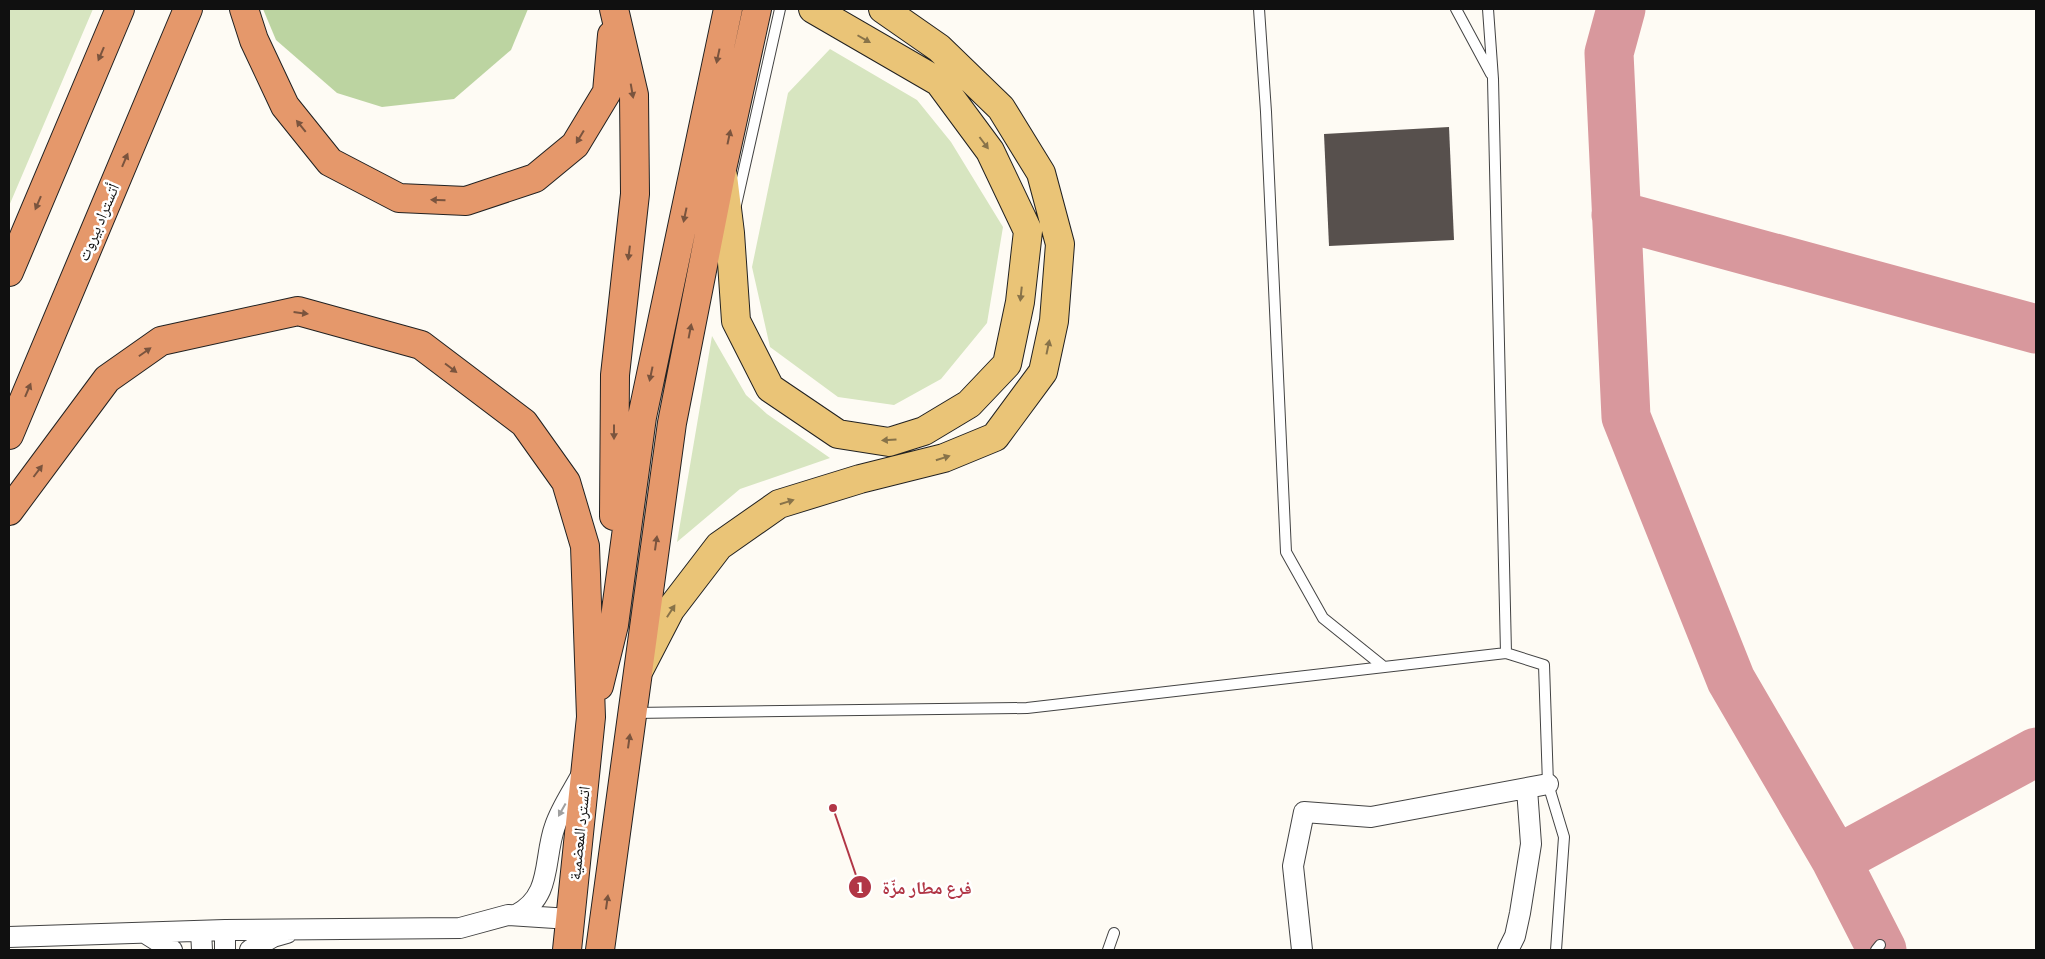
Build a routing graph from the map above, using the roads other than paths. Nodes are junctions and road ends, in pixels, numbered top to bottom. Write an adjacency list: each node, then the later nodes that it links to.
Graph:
1 (120, 9): 16 (highway, one-way to 16)
2 (188, 9): 17 (highway, أتستراد بيروت, one-way to 2)
3 (244, 9): 4 (highway, one-way to 3)
4 (614, 9): 19 (highway, one-way to 19)
5 (728, 9): 19 (highway, one-way to 19)
6 (756, 9): 14 (highway, one-way to 6)
7 (780, 9): 15 (lane)
8 (883, 9): 22 (main road, one-way to 8)
9 (1259, 9): 21 (lane)
10 (1456, 9): 13 (lane)
11 (1488, 9): 13 (lane)
12 (817, 11): 15 (main road, one-way to 15)
13 (1493, 79): 20 (lane)
14 (722, 169): 15 (main road); 22 (highway, one-way to 14)
15 (730, 233)
16 (9, 272)
17 (9, 435)
18 (9, 510): 24 (highway, one-way to 24)
19 (614, 625): 24 (highway)
20 (1506, 653): 21 (lane); 26 (lane)
21 (1384, 667): 23 (lane)
22 (639, 669): 23 (highway)
23 (633, 713): 40 (highway, one-way to 23)
24 (591, 716): 25 (highway, اتسترد المعضمية)
25 (586, 768): 28 (street, one-way to 28); 29 (highway, اتسترد المعضمية)
26 (1548, 784): 27 (street); 44 (lane)
27 (1527, 788): 42 (street); 43 (street)
28 (516, 915): 29 (street); 30 (street)
29 (570, 919): 39 (highway, اتسترد المعضمية)
30 (298, 929): 31 (street); 38 (street)
31 (225, 930): 35 (street); 37 (street)
32 (145, 933): 34 (street); 35 (street); 36 (street)
33 (1114, 933): 41 (lane)
34 (9, 937)
35 (202, 941)
36 (172, 950)
37 (225, 950)
38 (250, 950)
39 (567, 950)
40 (600, 950)
41 (1108, 950)
42 (1302, 950)
43 (1508, 950)
44 (1556, 950)

